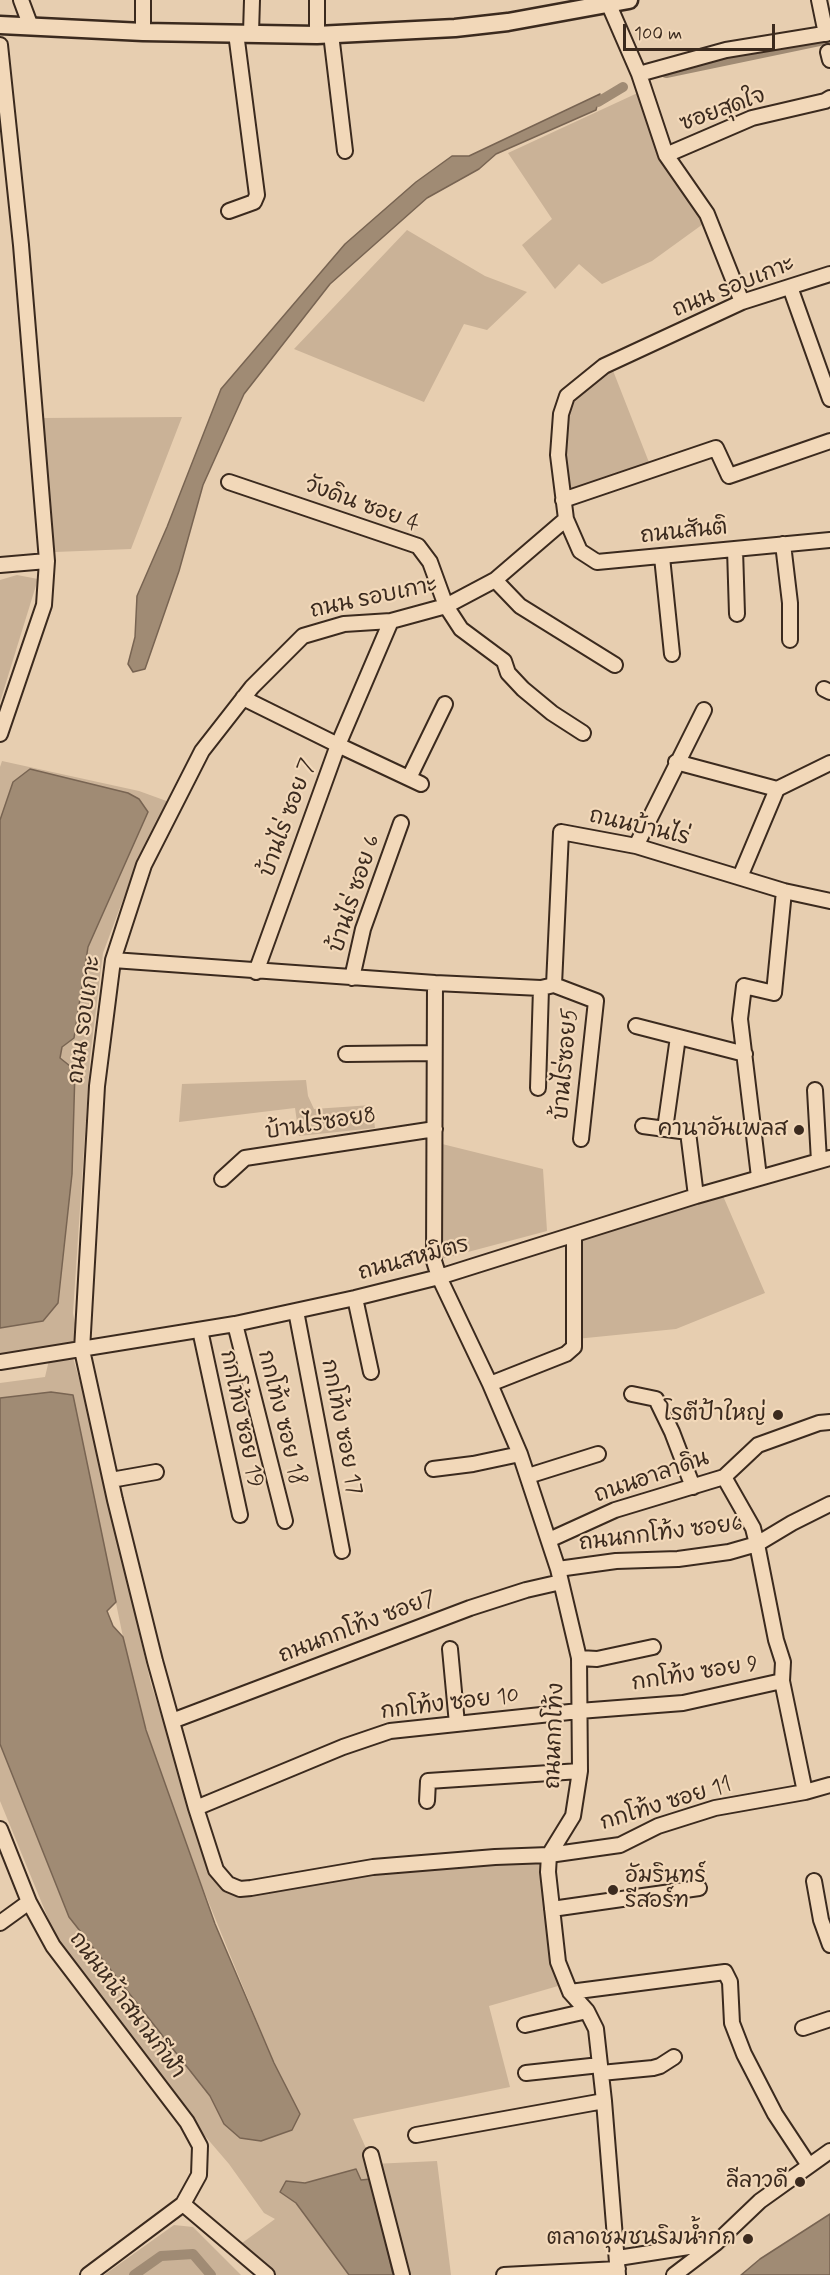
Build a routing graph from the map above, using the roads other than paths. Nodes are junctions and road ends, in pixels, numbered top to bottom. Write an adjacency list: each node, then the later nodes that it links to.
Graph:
1 (21, 0): 9 (street)
2 (143, 0): 10 (street)
3 (252, 0): 11 (street)
4 (317, 0): 13 (street)
5 (629, 0): 7 (main road)
6 (819, 0): 12 (street)
7 (609, 5): 13 (main road); 15 (street)
8 (0, 26): 9 (main road)
9 (31, 27): 10 (main road)
10 (143, 32): 11 (main road)
11 (243, 33): 13 (main road); 20 (street)
12 (828, 33): 15 (street)
13 (324, 34): 17 (street)
14 (0, 45): 19 (street)
15 (639, 74): 18 (street)
16 (830, 98): 18 (street, ซอยสุดใจ)
17 (345, 151)
18 (666, 155): 23 (street)
19 (6, 169): 33 (street)
20 (229, 211)
21 (830, 274): 22 (street, ถนน รอบเกาะ)
22 (790, 287): 23 (street, ถนน รอบเกาะ); 24 (street)
23 (742, 302): 27 (street, ถนน รอบเกาะ)
24 (830, 399)
25 (830, 441): 27 (street)
26 (229, 482): 36 (street, วังดิน ซอย 4)
27 (563, 500): 28 (street, ถนน รอบเกาะ)
28 (566, 519): 32 (street, ถนนสันติ); 35 (street, ถนน รอบเกาะ)
29 (830, 540): 30 (street, ถนนสันติ)
30 (783, 544): 31 (street, ถนนสันติ); 39 (street)
31 (735, 549): 32 (street, ถนนสันติ); 37 (street)
32 (662, 557): 40 (street)
33 (47, 561): 34 (street); 46 (street)
34 (0, 565)
35 (495, 580): 36 (street, ถนน รอบเกาะ); 41 (street)
36 (446, 606): 38 (street, ถนน รอบเกาะ); 45 (street, วังดิน ซอย 4)
37 (737, 614)
38 (391, 621): 42 (street, ถนน รอบเกาะ); 47 (street)
39 (790, 640)
40 (672, 654)
41 (615, 665)
42 (243, 698): 47 (street, บ้านไร่ ซอย 7); 56 (street, ถนน รอบเกาะ)
43 (444, 704): 47 (street)
44 (704, 710): 48 (street)
45 (584, 733)
46 (0, 734)
47 (338, 745): 57 (street, บ้านไร่ ซอย 7)
48 (676, 762): 50 (street); 52 (street)
49 (830, 763): 50 (street)
50 (777, 789): 53 (street)
51 (401, 823): 58 (street, บ้านไร่ ซอย 6)
52 (636, 846): 53 (street, ถนนบ้านไร่); 60 (street, ถนนบ้านไร่)
53 (740, 877): 54 (street, ถนนบ้านไร่)
54 (784, 891): 55 (street, ถนนบ้านไร่); 65 (street)
55 (830, 901)
56 (113, 960): 57 (street); 82 (street, ถนน รอบเกาะ)
57 (256, 972): 58 (street)
58 (352, 978): 59 (street)
59 (435, 983): 60 (street); 63 (street)
60 (548, 986): 66 (street); 71 (street, บ้านไร่ซอย5)
61 (636, 1026): 62 (street)
62 (678, 1037): 65 (street); 70 (street)
63 (434, 1053): 64 (street); 69 (street)
64 (346, 1054)
65 (745, 1054): 73 (street)
66 (538, 1088)
67 (816, 1090): 72 (street)
68 (643, 1126): 70 (street)
69 (435, 1129): 74 (street, บ้านไร่ซอย8); 77 (street)
70 (665, 1129): 75 (street)
71 (581, 1139)
72 (824, 1159): 73 (street, ถนนสหมิตร)
73 (759, 1177): 75 (street, ถนนสหมิตร)
74 (222, 1179)
75 (696, 1196): 76 (street, ถนนสหมิตร)
76 (574, 1236): 77 (street, ถนนสหมิตร); 85 (street)
77 (439, 1277): 78 (street, ถนนสหมิตร); 85 (street, ถนนกกโท้ง)
78 (355, 1298): 79 (street, ถนนสหมิตร); 84 (street)
79 (296, 1311): 80 (street, ถนนสหมิตร); 101 (street, กกโท้ง ซอย 17)
80 (235, 1324): 81 (street, ถนนสหมิตร); 98 (street, กกโท้ง ซอย 18)
81 (200, 1330): 82 (street, ถนนสหมิตร); 97 (street, กกโท้ง ซอย 19)
82 (82, 1350): 83 (street, ถนนสหมิตร); 94 (street, ถนน รอบเกาะ)
83 (0, 1362)
84 (370, 1372)
85 (490, 1384): 88 (street, ถนนกกโท้ง)
86 (632, 1394): 95 (street)
87 (830, 1422): 93 (street, ถนนอาลาดิน)
88 (520, 1454): 90 (street); 92 (street, ถนนกกโท้ง)
89 (598, 1454): 92 (street)
90 (433, 1469)
91 (156, 1472): 94 (street)
92 (528, 1476): 99 (street, ถนนกกโท้ง)
93 (724, 1477): 95 (street, ถนนอาลาดิน); 100 (street)
94 (111, 1480): 108 (street, ถนน รอบเกาะ)
95 (693, 1486): 99 (street, ถนนอาลาดิน)
96 (830, 1504): 100 (street, ถนนกกโท้ง ซอย6)
97 (240, 1515)
98 (285, 1521)
99 (549, 1540): 102 (street, ถนนกกโท้ง)
100 (757, 1544): 102 (street, ถนนกกโท้ง ซอย6); 106 (street)
101 (342, 1551)
102 (560, 1575): 105 (street, ถนนกกโท้ง); 108 (street, ถนนกกโท้ง ซอย7)
103 (653, 1647): 105 (street)
104 (450, 1649): 109 (street)
105 (579, 1658): 107 (street, ถนนกกโท้ง)
106 (782, 1681): 107 (street, กกโท้ง ซอย 9); 112 (street)
107 (579, 1711): 109 (street, กกโท้ง ซอย 10); 110 (street, ถนนกกโท้ง)
108 (172, 1721): 114 (street, ถนน รอบเกาะ)
109 (457, 1724): 114 (street, กกโท้ง ซอย 10)
110 (580, 1771): 113 (street); 116 (street, ถนนกกโท้ง)
111 (830, 1785): 112 (street, กกโท้ง ซอย 11)
112 (805, 1792): 116 (street, กกโท้ง ซอย 11)
113 (428, 1801)
114 (196, 1808): 116 (street, กกโท้ง ซอย 11)
115 (0, 1829): 119 (street, ถนนหน้าสนามกีฬา)
116 (549, 1855): 120 (street)
117 (813, 1881): 122 (street)
118 (699, 1888): 120 (street)
119 (29, 1902): 121 (street); 136 (street, ถนนหน้าสนามกีฬา)
120 (552, 1909): 123 (street)
121 (0, 1923)
122 (830, 1945)
123 (570, 1992): 124 (street); 135 (street)
124 (586, 2011): 126 (street); 129 (street)
125 (830, 2019): 127 (street)
126 (525, 2025)
127 (803, 2028)
128 (674, 2057): 129 (street)
129 (601, 2069): 130 (street); 131 (street)
130 (526, 2073)
131 (604, 2100): 132 (street); 138 (street)
132 (416, 2135)
133 (830, 2151): 135 (street)
134 (371, 2155): 141 (street)
135 (808, 2164): 137 (street)
136 (183, 2204): 139 (street); 140 (street)
137 (716, 2243): 138 (street); 143 (street)
138 (618, 2267): 142 (street)
139 (88, 2275)
140 (267, 2275)
141 (402, 2275)
142 (504, 2275)
143 (674, 2275)

